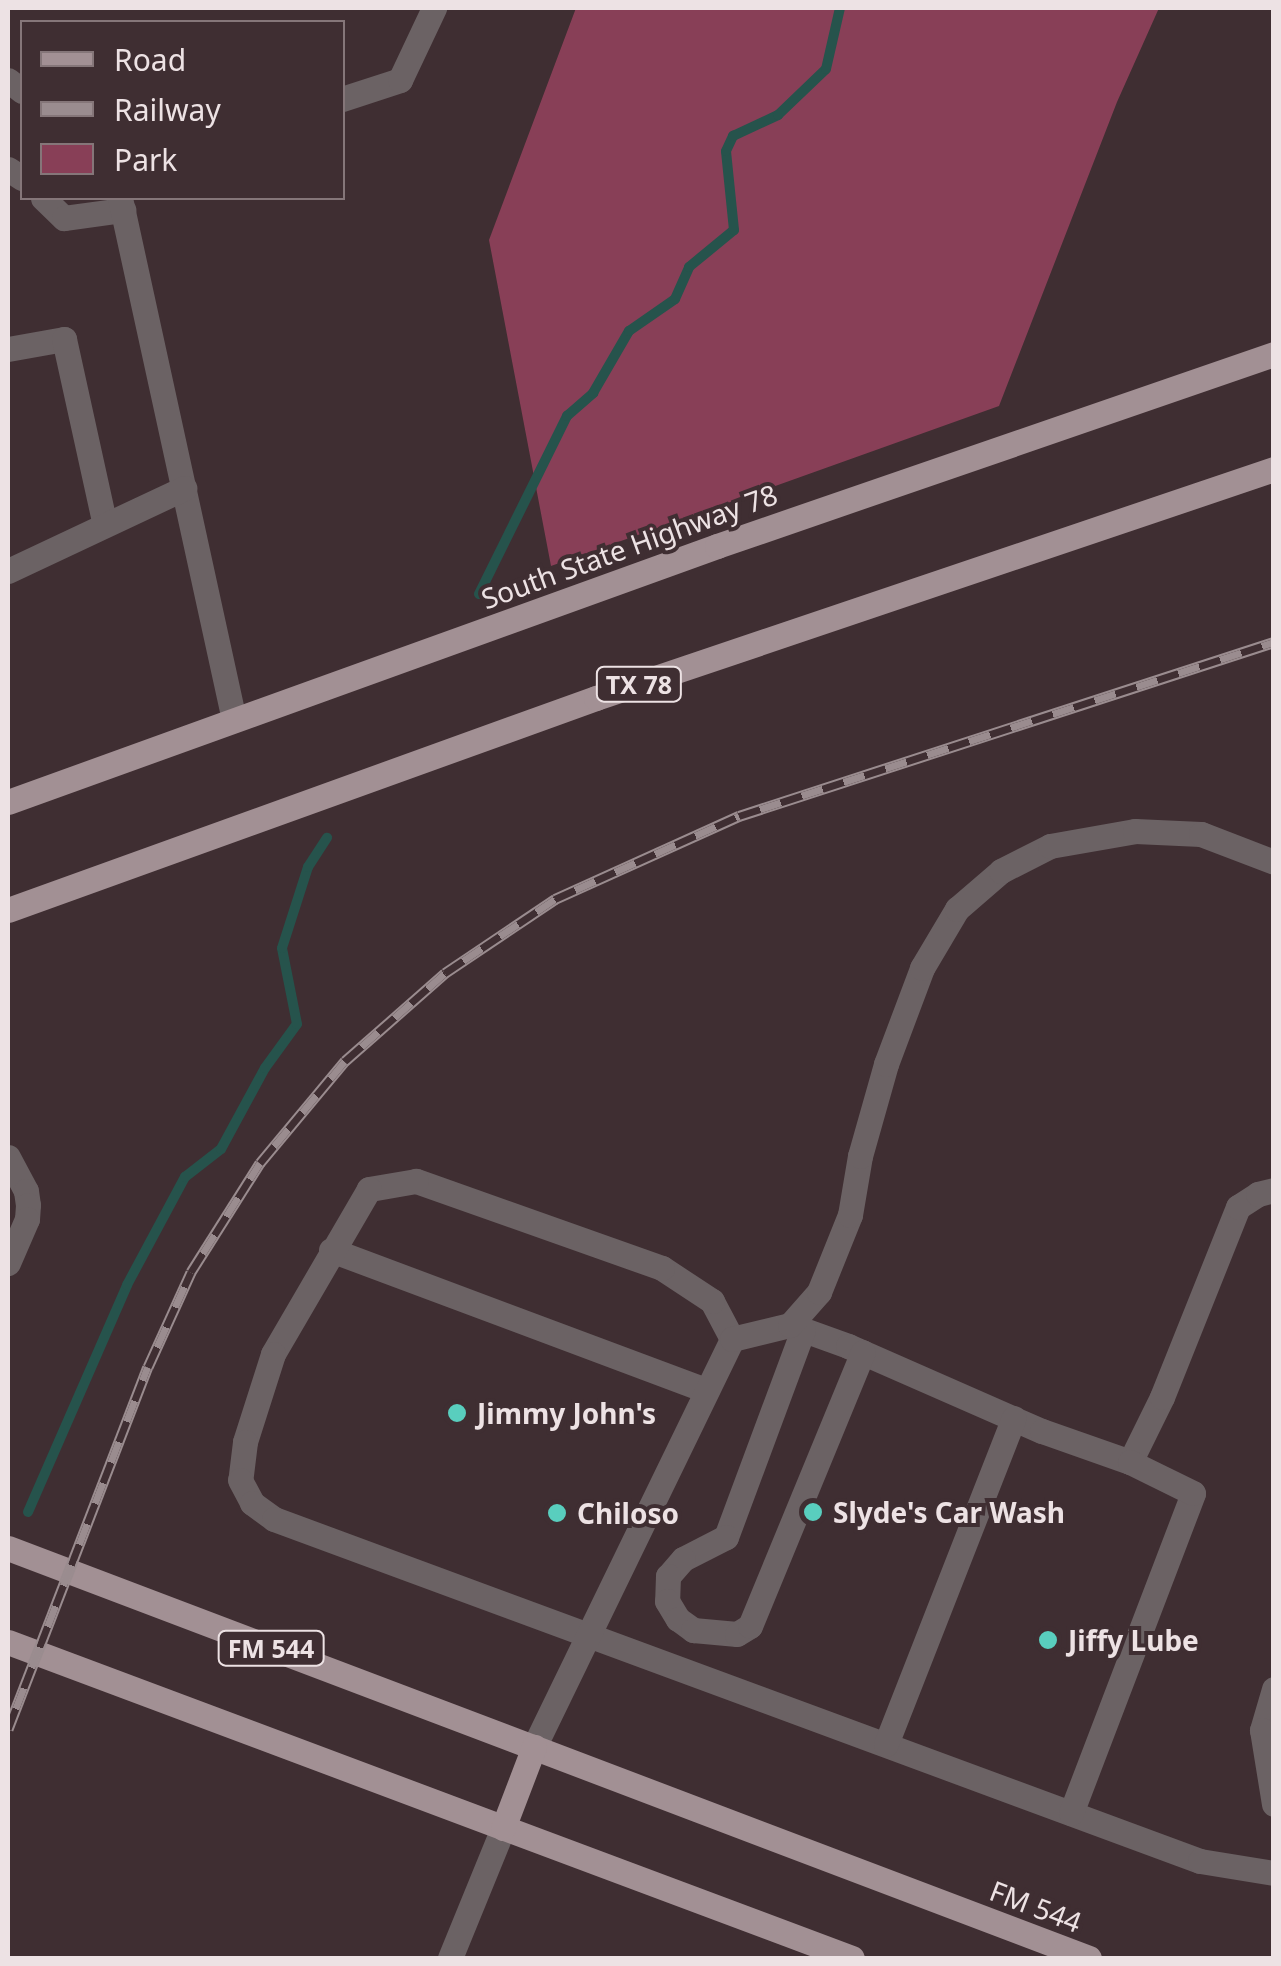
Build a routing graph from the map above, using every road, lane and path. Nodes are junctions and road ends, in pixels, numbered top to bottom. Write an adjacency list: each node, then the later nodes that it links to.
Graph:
1 (434, 8): 2 (lane)
2 (345, 98)
3 (45, 200): 4 (lane)
4 (122, 204): 8 (lane)
5 (8, 348): 9 (lane)
6 (1274, 354): 11 (main road, South State Highway 78)
7 (1274, 469): 14 (main road, TX 78)
8 (184, 488): 9 (lane); 11 (lane)
9 (105, 525): 10 (lane)
10 (8, 571)
11 (234, 720): 12 (main road, South State Highway 78)
12 (8, 802)
13 (1274, 862): 19 (lane)
14 (8, 910)
15 (8, 1156): 18 (lane)
16 (1274, 1190): 24 (lane)
17 (331, 1250): 20 (lane); 22 (lane); 26 (lane)
18 (8, 1262)
19 (796, 1328): 20 (lane); 21 (lane); 21 (lane)
20 (732, 1340): 22 (lane)
21 (863, 1352): 23 (lane)
22 (704, 1390): 26 (lane)
23 (1014, 1418): 24 (lane); 29 (lane)
24 (1130, 1462): 32 (lane)
25 (8, 1548): 30 (main road, FM 544 / FM 544)
26 (588, 1632): 29 (lane); 30 (lane)
27 (8, 1642): 33 (main road)
28 (1274, 1689): 31 (lane)
29 (886, 1744): 32 (lane)
30 (534, 1747): 33 (main road); 37 (main road, FM 544 / FM 544)
31 (1274, 1804)
32 (1070, 1813): 34 (lane)
33 (503, 1828): 35 (lane); 36 (main road)
34 (1274, 1874)
35 (450, 1958)
36 (852, 1958)
37 (1089, 1958)

